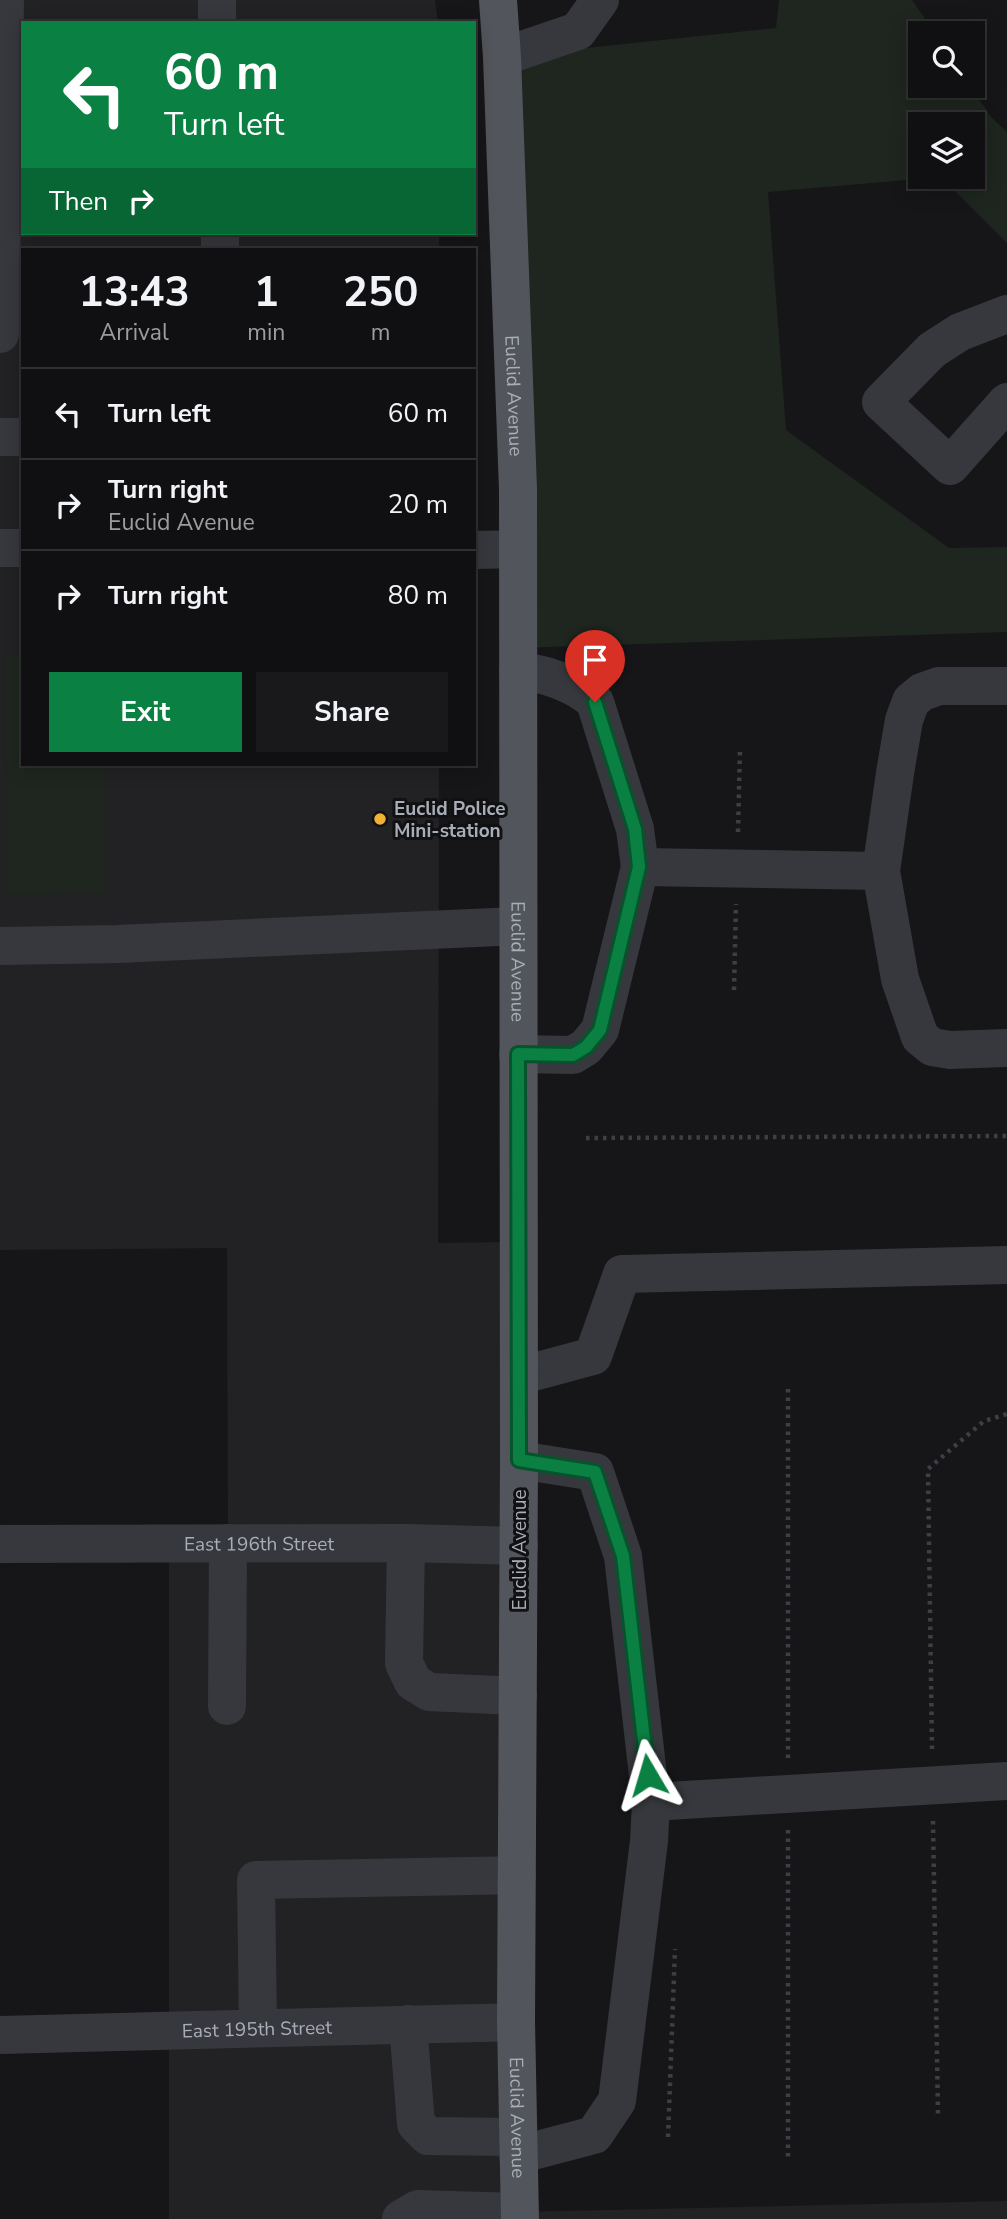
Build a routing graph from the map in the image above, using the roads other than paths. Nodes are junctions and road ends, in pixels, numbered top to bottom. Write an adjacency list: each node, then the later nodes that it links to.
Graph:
1 (5, 0): 8 (street)
2 (217, 0): 5 (street)
3 (498, 0): 6 (main road, Euclid Avenue)
4 (600, 0): 6 (street)
5 (217, 21)
6 (502, 57): 16 (main road, Euclid Avenue)
7 (1007, 314): 11 (street)
8 (0, 334)
9 (0, 342): 10 (street)
10 (21, 342)
11 (1007, 402)
12 (0, 437): 13 (street)
13 (21, 437)
14 (0, 548): 15 (street)
15 (21, 548)
16 (518, 549): 17 (street); 18 (main road, Euclid Avenue)
17 (476, 550)
18 (518, 672): 20 (street); 22 (main road, Euclid Avenue)
19 (1007, 686): 21 (street)
20 (639, 867): 21 (street); 25 (street)
21 (881, 871): 24 (street)
22 (518, 926): 23 (street); 25 (main road, Euclid Avenue)
23 (0, 946)
24 (1007, 1048)
25 (518, 1054): 27 (main road, Euclid Avenue)
26 (1007, 1265): 27 (street)
27 (519, 1376): 28 (main road, Euclid Avenue)
28 (519, 1460): 32 (main road, Euclid Avenue); 36 (street)
29 (228, 1543): 30 (street, East 196th Street); 31 (street, East 196th Street); 34 (street)
30 (406, 1543): 32 (street, East 196th Street); 33 (street)
31 (0, 1544)
32 (519, 1546): 33 (main road, Euclid Avenue)
33 (518, 1696): 37 (main road, Euclid Avenue)
34 (227, 1706)
35 (1007, 1780): 36 (street)
36 (651, 1802): 42 (street)
37 (517, 1875): 38 (main road, Euclid Avenue); 40 (street)
38 (516, 2022): 39 (street, East 195th Street); 42 (main road, Euclid Avenue)
39 (408, 2024): 40 (street, East 195th Street); 42 (street)
40 (258, 2028): 41 (street, East 195th Street)
41 (0, 2035)
42 (518, 2146): 43 (main road, Euclid Avenue)
43 (519, 2216): 44 (street)
44 (401, 2219)

